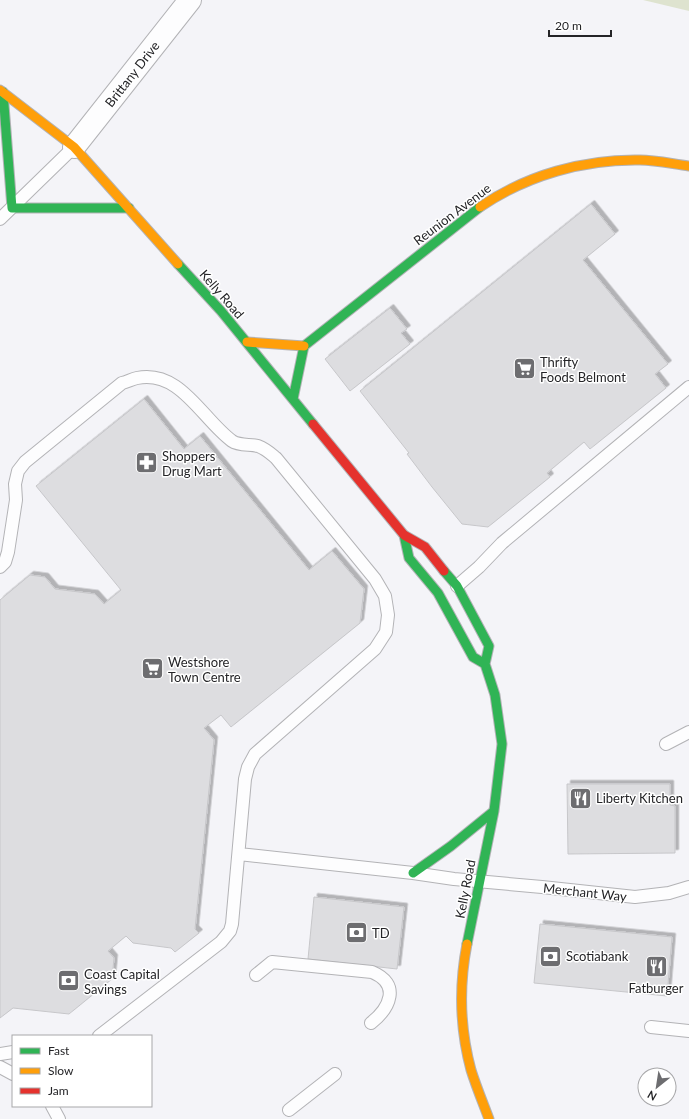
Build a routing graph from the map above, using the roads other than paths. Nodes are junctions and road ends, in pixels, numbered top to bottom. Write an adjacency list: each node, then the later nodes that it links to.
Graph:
1 (190, 0): 3 (street, Brittany Drive)
2 (2, 91): 3 (street, Kelly Road); 5 (street)
3 (74, 147): 5 (lane); 6 (street, Kelly Road)
4 (689, 166): 9 (street, Reunion Avenue)
5 (12, 208): 6 (street); 7 (lane)
6 (129, 208): 8 (street, Kelly Road)
7 (0, 219)
8 (247, 342): 9 (street); 11 (street, Kelly Road)
9 (304, 346): 11 (street)
10 (689, 387): 14 (lane)
11 (293, 399): 12 (street, Kelly Road)
12 (404, 535): 14 (street, Kelly Road); 15 (street, Kelly Road)
13 (0, 567): 19 (lane)
14 (457, 586): 15 (street, Kelly Road)
15 (485, 664): 18 (street, Kelly Road)
16 (689, 732): 17 (lane)
17 (666, 744)
18 (494, 811): 20 (street); 21 (street, Kelly Road)
19 (239, 854): 20 (lane, Merchant Way); 27 (lane)
20 (413, 873): 21 (lane, Merchant Way)
21 (479, 881): 22 (lane, Merchant Way); 34 (street, Kelly Road)
22 (689, 886)
23 (256, 975): 24 (lane)
24 (371, 1023)
25 (651, 1027): 26 (lane)
26 (689, 1031)
27 (100, 1035)
28 (12, 1052): 29 (lane)
29 (0, 1054)
30 (0, 1067): 31 (lane)
31 (12, 1073)
32 (335, 1074): 33 (lane)
33 (289, 1110)
34 (489, 1119)

